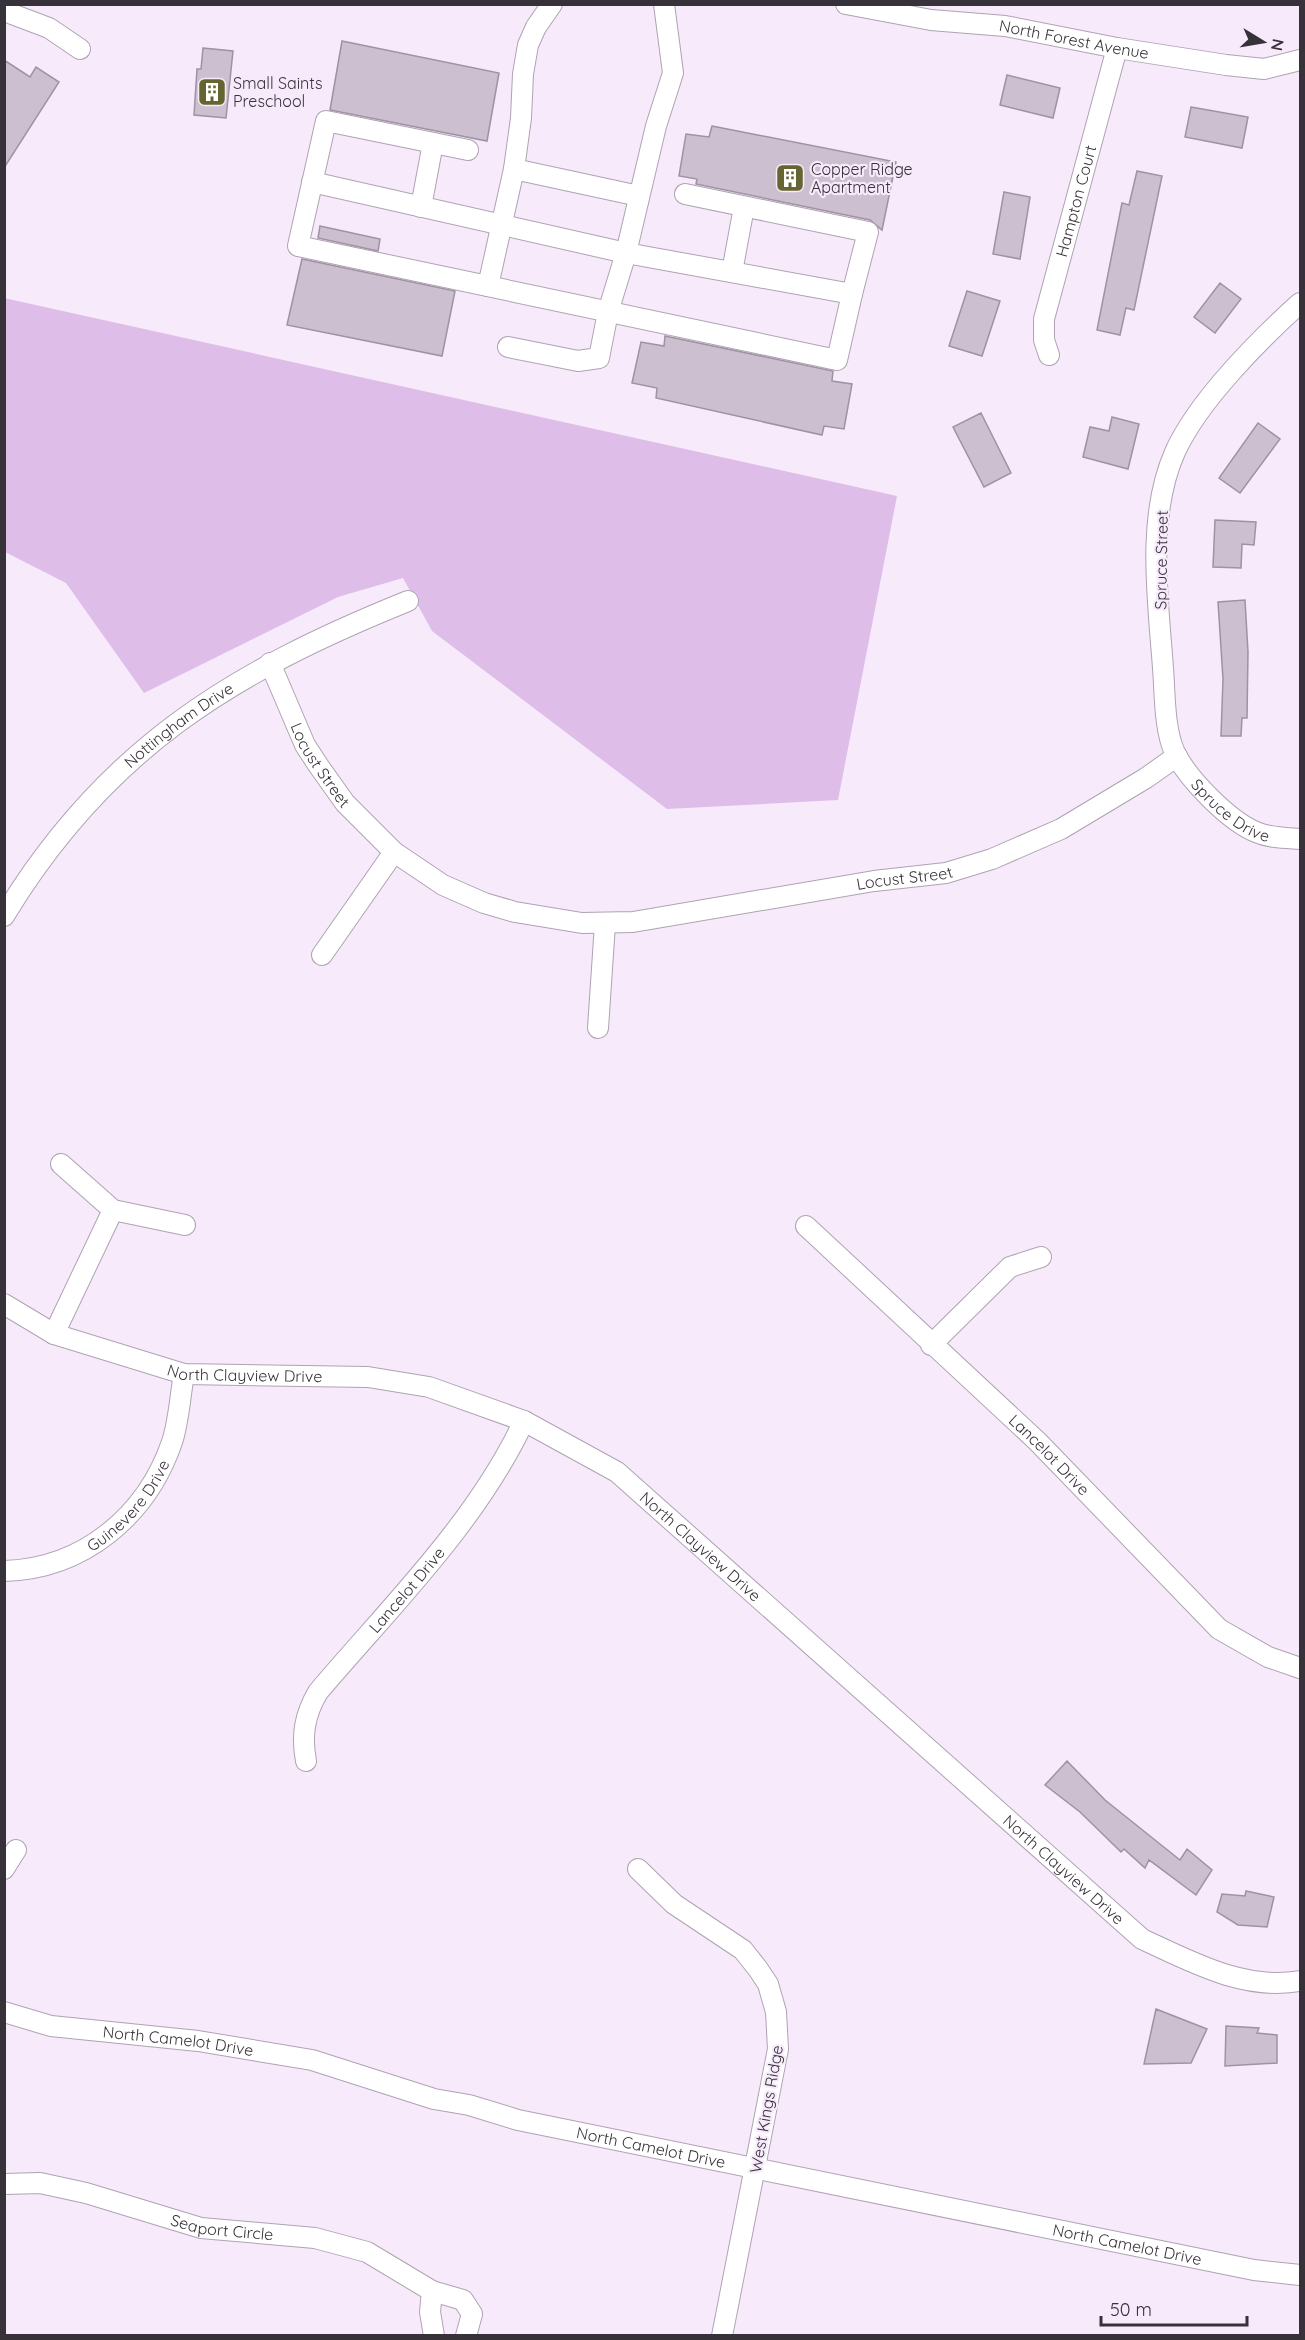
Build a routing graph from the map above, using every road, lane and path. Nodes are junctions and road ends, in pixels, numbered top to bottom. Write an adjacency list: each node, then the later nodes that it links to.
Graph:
1 (552, 4): 11 (street)
2 (664, 4): 14 (street)
3 (846, 4): 5 (street, North Forest Avenue)
4 (4, 11): 7 (street)
5 (932, 12): 6 (street, North Forest Avenue)
6 (1117, 48): 8 (street, North Forest Avenue); 25 (street, Hampton Court)
7 (80, 49)
8 (1300, 60)
9 (433, 143): 10 (street); 12 (street); 15 (street)
10 (468, 150)
11 (514, 169): 14 (street); 17 (street)
12 (312, 182): 15 (street); 20 (street)
13 (685, 194): 16 (street)
14 (639, 196): 18 (street)
15 (421, 207): 17 (street)
16 (744, 207): 19 (street); 21 (street)
17 (500, 225): 18 (street); 20 (street)
18 (626, 253): 19 (street); 23 (street)
19 (732, 272): 21 (street)
20 (488, 286): 23 (street)
21 (852, 294): 23 (street)
22 (1300, 303): 28 (street, Spruce Street)
23 (608, 312): 24 (street)
24 (508, 347)
25 (1049, 355)
26 (408, 601): 27 (street, Nottingham Drive)
27 (270, 663): 30 (street, Locust Street); 31 (street, Nottingham Drive)
28 (1177, 756): 29 (street, Spruce Drive); 32 (street, Locust Street)
29 (1300, 839)
30 (394, 852): 32 (street, Locust Street); 33 (street)
31 (4, 916)
32 (605, 924): 34 (street)
33 (322, 955)
34 (598, 1028)
35 (60, 1164): 36 (street)
36 (113, 1210): 37 (street); 41 (street)
37 (184, 1225)
38 (806, 1226): 42 (street, Lancelot Drive)
39 (1041, 1257): 42 (street)
40 (4, 1304): 41 (street, North Clayview Drive)
41 (54, 1334): 43 (street, North Clayview Drive)
42 (931, 1345): 46 (street, Lancelot Drive)
43 (183, 1374): 44 (street, North Clayview Drive); 45 (street, Guinevere Drive)
44 (524, 1421): 47 (street, Lancelot Drive); 51 (street, North Clayview Drive)
45 (4, 1571)
46 (1300, 1668)
47 (306, 1761)
48 (16, 1850): 49 (street)
49 (4, 1869)
50 (638, 1869): 53 (street, West Kings Ridge)
51 (1300, 1981)
52 (4, 2012): 53 (street, North Camelot Drive)
53 (756, 2169): 55 (street, North Camelot Drive); 59 (street, West Kings Ridge)
54 (4, 2184): 56 (street, Seaport Circle)
55 (1300, 2275)
56 (432, 2291): 57 (street); 58 (street, Seaport Circle)
57 (434, 2336)
58 (466, 2336)
59 (722, 2336)

